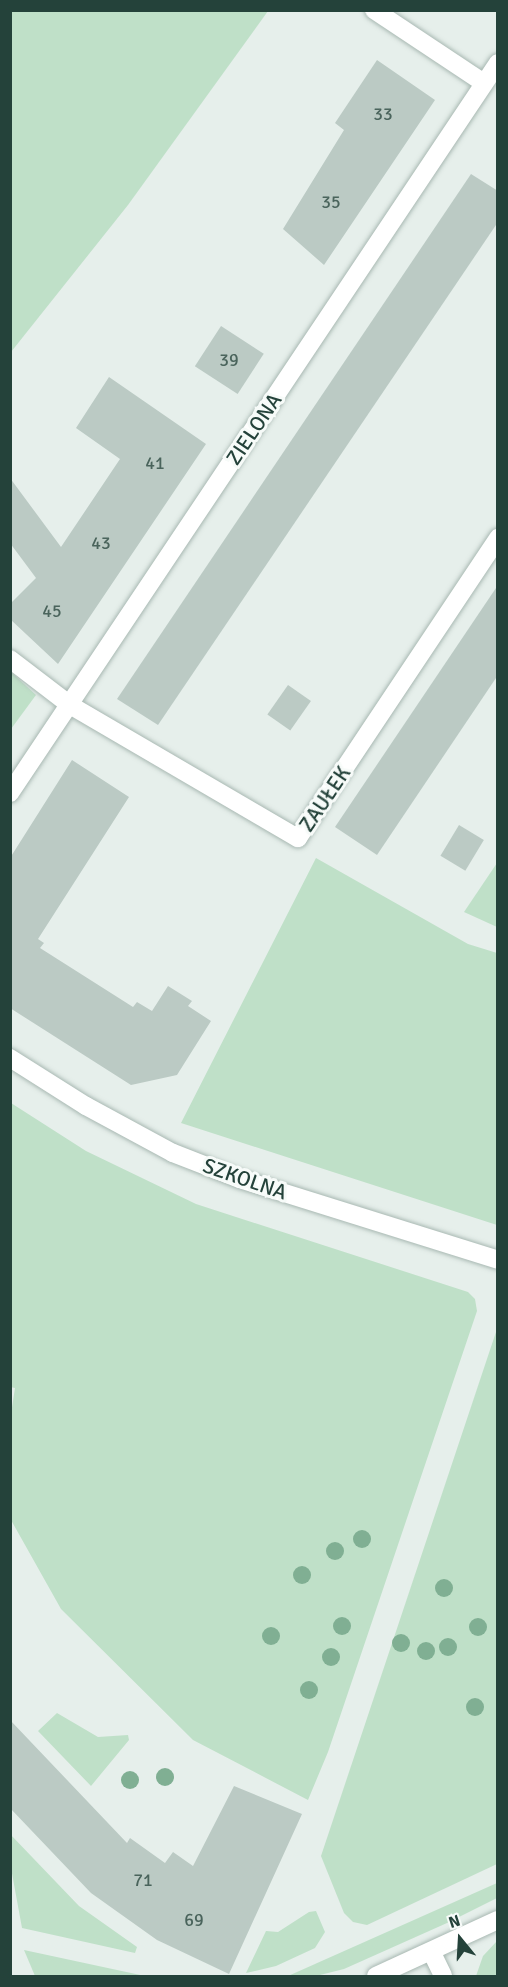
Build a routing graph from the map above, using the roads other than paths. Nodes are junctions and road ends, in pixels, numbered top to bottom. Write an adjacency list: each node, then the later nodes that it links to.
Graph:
1 (374, 10): 3 (street)
2 (498, 63): 3 (street, ZIELONA)
3 (484, 83): 6 (street, ZIELONA)
4 (498, 538): 6 (street, ZAUŁEK)
5 (10, 659): 6 (street)
6 (70, 705): 7 (street, ZIELONA)
7 (10, 793)
8 (10, 1058): 9 (street, SZKOLNA)
9 (498, 1260)
10 (498, 1920): 11 (street)
11 (432, 1953): 12 (street); 13 (street)
12 (376, 1977)
13 (443, 1977)

